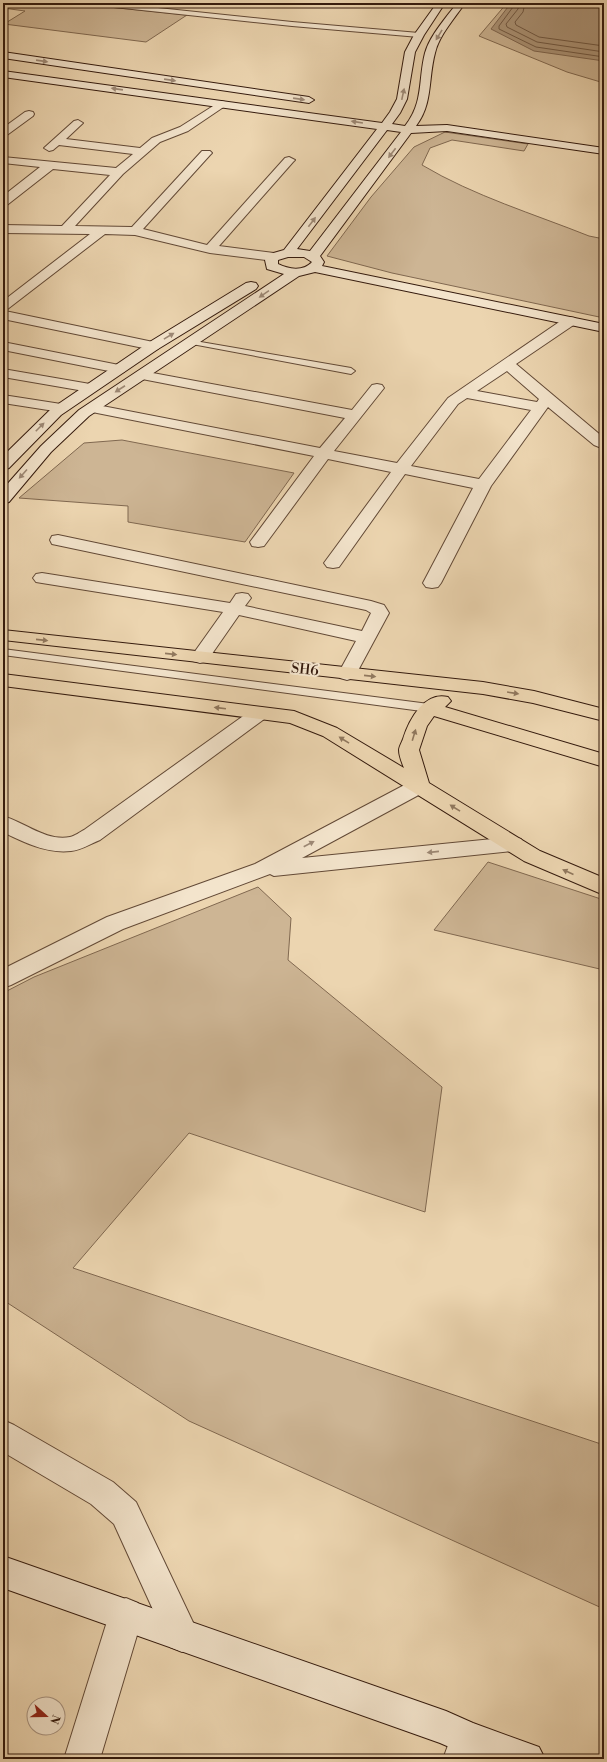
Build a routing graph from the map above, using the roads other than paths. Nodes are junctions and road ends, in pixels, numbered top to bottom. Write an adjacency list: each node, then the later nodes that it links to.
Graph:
1 (95, 3): 4 (lane)
2 (441, 3): 4 (street)
3 (461, 3): 12 (street, one-way to 12)
4 (419, 35): 10 (street, one-way to 4)
5 (3, 56): 7 (street, one-way to 7)
6 (3, 74): 8 (street, one-way to 6)
7 (320, 102)
8 (220, 104): 14 (street, one-way to 8); 20 (street)
9 (380, 111): 10 (street)
10 (395, 113): 12 (street); 14 (street)
11 (29, 114): 17 (street)
12 (418, 117): 15 (street); 16 (street)
13 (78, 123): 18 (street)
14 (384, 126): 16 (street); 33 (street, one-way to 14)
15 (447, 128): 16 (street); 19 (street)
16 (409, 130): 34 (street, one-way to 34)
17 (3, 133)
18 (57, 141): 20 (street); 24 (street)
19 (604, 151)
20 (142, 152): 26 (street)
21 (206, 153): 31 (street)
22 (3, 160): 24 (street)
23 (290, 160): 32 (street)
24 (32, 163): 25 (street)
25 (50, 165): 26 (street); 27 (street)
26 (118, 172): 29 (street)
27 (3, 202)
28 (3, 228): 29 (street)
29 (66, 229): 30 (street)
30 (103, 230): 31 (street); 37 (street)
31 (135, 231): 32 (street)
32 (210, 249): 35 (street)
33 (288, 253): 34 (street); 35 (street)
34 (313, 262): 36 (street); 38 (street)
35 (275, 263): 36 (street); 42 (street, one-way to 35)
36 (296, 272): 40 (street, one-way to 40)
37 (5, 315): 42 (street)
38 (570, 321): 39 (street); 43 (street)
39 (604, 328)
40 (192, 342): 45 (lane); 47 (street)
41 (3, 346): 44 (street)
42 (152, 346): 44 (street)
43 (507, 364): 50 (street); 52 (street)
44 (119, 369): 48 (street)
45 (351, 371)
46 (3, 373): 48 (street)
47 (142, 374): 54 (street, one-way to 54); 55 (street)
48 (90, 388): 53 (street)
49 (377, 388): 55 (street)
50 (464, 393): 52 (street); 59 (street)
51 (3, 398): 53 (street)
52 (544, 402): 56 (street); 60 (street)
53 (61, 408): 58 (street, one-way to 53)
54 (92, 408): 57 (street); 61 (street, one-way to 61)
55 (355, 415): 57 (street)
56 (599, 442)
57 (324, 454): 59 (street); 63 (street)
58 (3, 465)
59 (401, 469): 60 (street); 64 (street)
60 (483, 485): 67 (street)
61 (3, 499)
62 (58, 540): 66 (street)
63 (258, 542)
64 (333, 563)
65 (42, 578): 68 (street)
66 (254, 581): 68 (street); 70 (street)
67 (432, 583)
68 (235, 609): 70 (street); 72 (street)
69 (3, 635): 72 (main road, SH6, one-way to 72)
70 (368, 638): 73 (street)
71 (3, 652): 78 (lane)
72 (200, 657): 73 (main road, SH6)
73 (347, 674): 75 (main road, SH6, one-way to 75)
74 (3, 680): 79 (main road, one-way to 74)
75 (483, 688): 76 (main road, SH6, one-way to 76); 78 (main road)
76 (534, 697): 77 (main road); 80 (main road, SH6)
77 (604, 702)
78 (429, 708): 81 (main road); 82 (main road, one-way to 78)
79 (260, 713): 82 (main road, one-way to 79); 83 (street)
80 (604, 715)
81 (604, 760)
82 (419, 786): 84 (main road, one-way to 82); 85 (street, one-way to 82)
83 (3, 823)
84 (513, 844): 85 (street, one-way to 85); 86 (main road, one-way to 84)
85 (262, 869): 87 (street)
86 (604, 887)
87 (3, 979)
88 (3, 1435): 91 (street)
89 (3, 1572): 90 (street)
90 (126, 1615): 91 (street); 93 (street)
91 (182, 1635): 92 (street)
92 (464, 1749): 94 (street)
93 (82, 1759)
94 (526, 1759)

